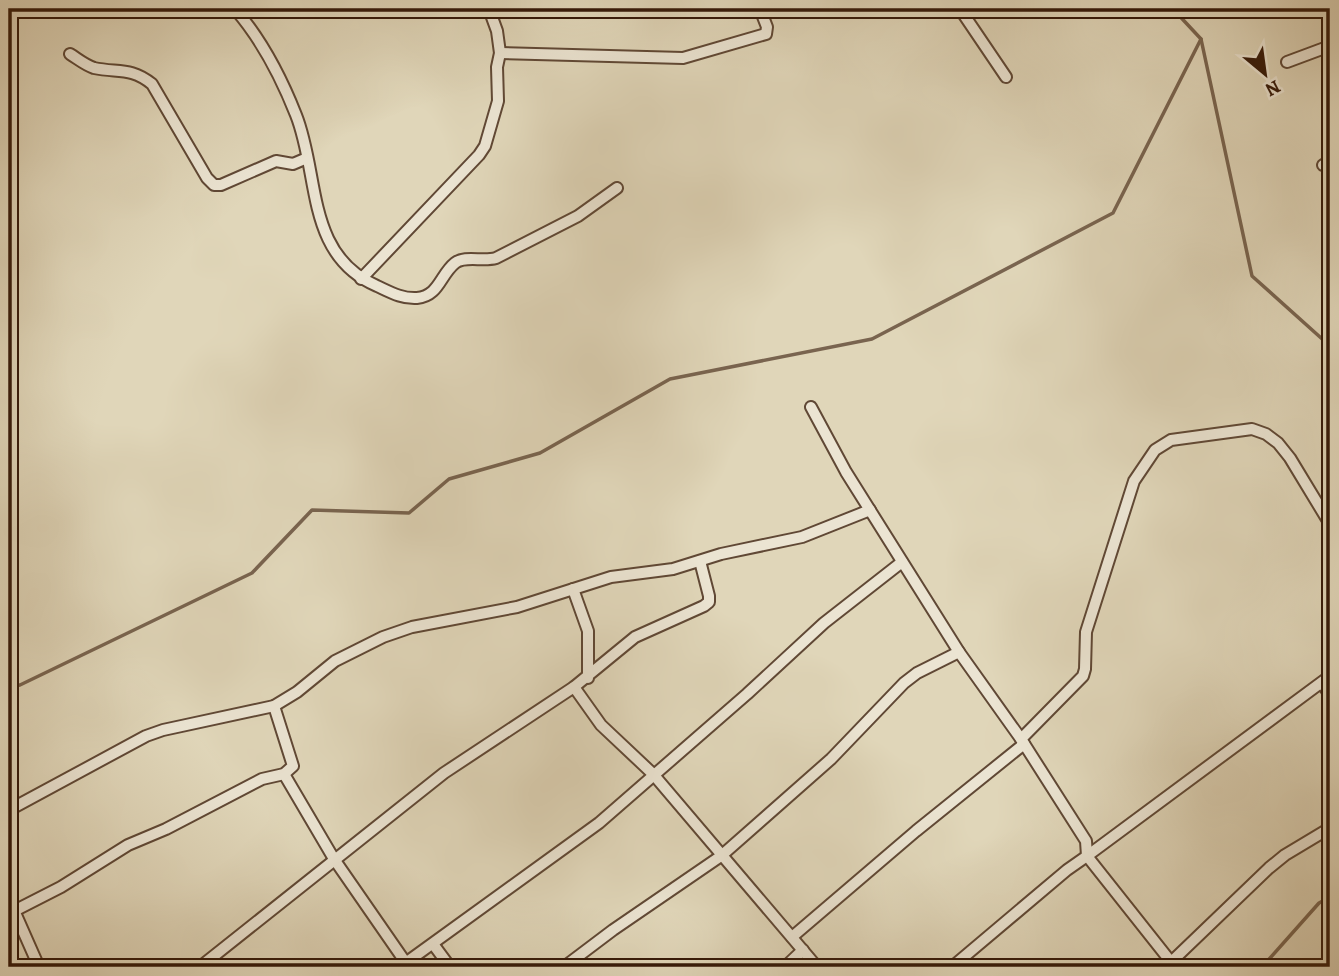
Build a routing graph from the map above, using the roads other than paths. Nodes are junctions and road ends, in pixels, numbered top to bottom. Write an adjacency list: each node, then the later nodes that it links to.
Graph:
1 (235, 9): 10 (street)
2 (489, 9): 6 (street)
3 (760, 9): 6 (street)
4 (960, 9): 9 (street)
5 (1330, 46): 8 (street)
6 (499, 53): 12 (street)
7 (70, 54): 10 (street)
8 (1287, 62)
9 (1006, 76)
10 (307, 158): 12 (street)
11 (617, 188): 12 (street)
12 (361, 279)
13 (811, 407): 14 (street)
14 (870, 510): 16 (street); 17 (street)
15 (1330, 524): 25 (street)
16 (700, 561): 18 (street); 20 (street)
17 (902, 562): 19 (street); 27 (street)
18 (573, 589): 20 (street); 24 (street)
19 (959, 652): 25 (street); 30 (street)
20 (588, 678): 22 (street)
21 (1326, 680): 23 (street); 31 (street)
22 (574, 687): 27 (street); 32 (street)
23 (1330, 695)
24 (274, 706): 26 (street); 28 (street)
25 (1023, 742): 31 (street); 35 (street)
26 (284, 774): 32 (street); 34 (street)
27 (653, 774): 30 (street); 36 (street)
28 (9, 810)
29 (1330, 828): 39 (street)
30 (721, 856): 35 (street); 43 (street)
31 (1087, 856): 39 (street); 46 (street)
32 (334, 859): 38 (street); 41 (street)
33 (9, 900): 34 (street)
34 (14, 911): 40 (street)
35 (792, 937): 37 (street)
36 (433, 944): 38 (street); 42 (street)
37 (803, 950): 44 (street); 45 (street)
38 (403, 965)
39 (1171, 966)
40 (39, 967)
41 (200, 967)
42 (450, 967)
43 (564, 967)
44 (785, 967)
45 (817, 967)
46 (952, 967)

